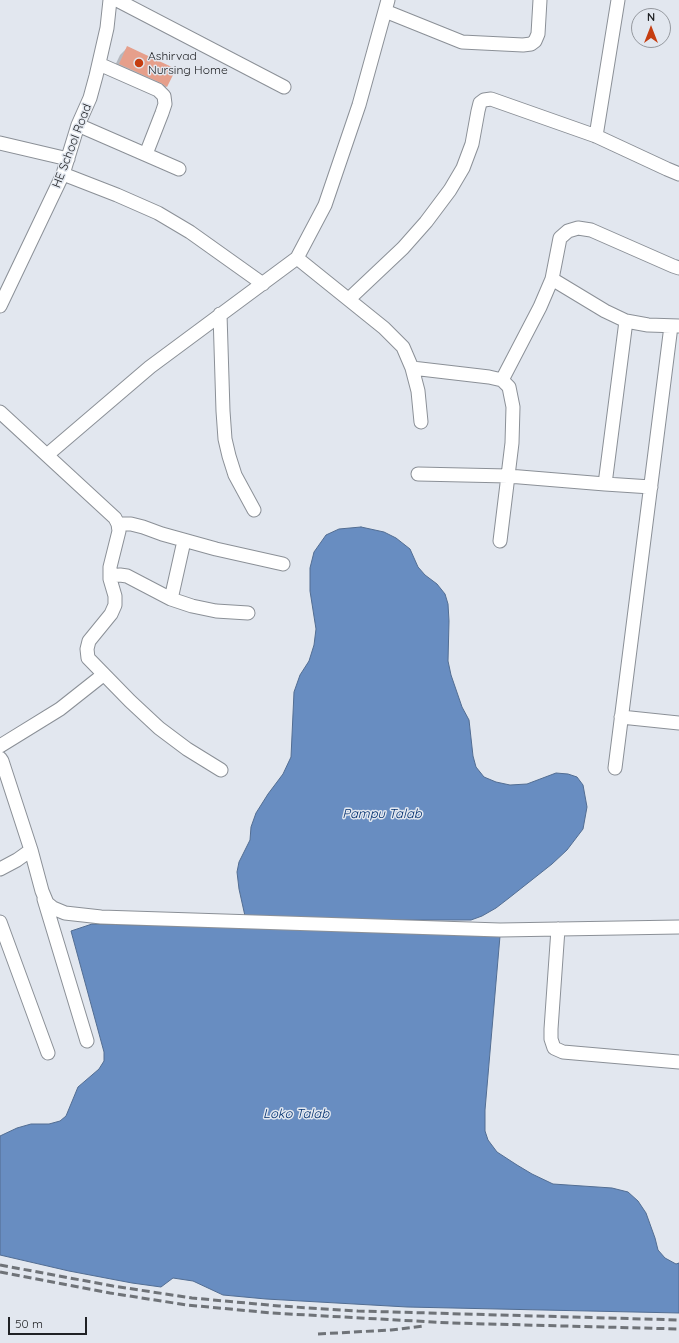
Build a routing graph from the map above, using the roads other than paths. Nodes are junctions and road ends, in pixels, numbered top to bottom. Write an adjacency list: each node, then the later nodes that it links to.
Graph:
1 (110, 0): 6 (street, HE School Road)
2 (117, 0): 7 (street)
3 (540, 0): 5 (street)
4 (618, 0): 9 (street)
5 (386, 5): 16 (street)
6 (99, 64): 8 (street, HE School Road); 11 (street)
7 (284, 87)
8 (78, 125): 11 (street); 12 (street, HE School Road)
9 (596, 136): 15 (street); 20 (street)
10 (0, 143): 12 (street)
11 (146, 154): 13 (street)
12 (68, 159): 14 (street, HE School Road)
13 (179, 169)
14 (63, 174): 19 (street); 21 (street, HE School Road)
15 (679, 174)
16 (297, 258): 19 (street); 20 (street)
17 (679, 268): 18 (street)
18 (552, 279): 23 (street); 26 (street)
19 (263, 284): 22 (street)
20 (349, 299): 25 (street)
21 (0, 306)
22 (220, 314): 29 (street); 34 (street)
23 (626, 321): 24 (street); 32 (street)
24 (675, 326): 33 (street)
25 (412, 368): 26 (street); 28 (street)
26 (502, 380): 31 (street)
27 (0, 412): 29 (street)
28 (421, 422)
29 (47, 455): 35 (street)
30 (418, 474): 31 (street)
31 (508, 476): 32 (street); 37 (street)
32 (605, 484): 33 (street)
33 (651, 487): 43 (street)
34 (254, 510)
35 (118, 524): 36 (street); 39 (street)
36 (184, 541): 38 (street); 40 (street)
37 (500, 541)
38 (283, 564)
39 (110, 576): 40 (street); 42 (street)
40 (171, 599): 41 (street)
41 (248, 613)
42 (103, 675): 45 (street); 48 (street)
43 (621, 717): 44 (street); 47 (street)
44 (679, 723)
45 (0, 746)
46 (0, 758): 49 (street)
47 (615, 768)
48 (221, 770)
49 (31, 850): 50 (street); 51 (street)
50 (0, 869)
51 (42, 892): 54 (street); 55 (street)
52 (0, 922): 56 (street)
53 (679, 927): 54 (street)
54 (558, 929): 58 (street)
55 (87, 1041)
56 (48, 1053)
57 (679, 1059): 58 (street)
58 (679, 1062)

